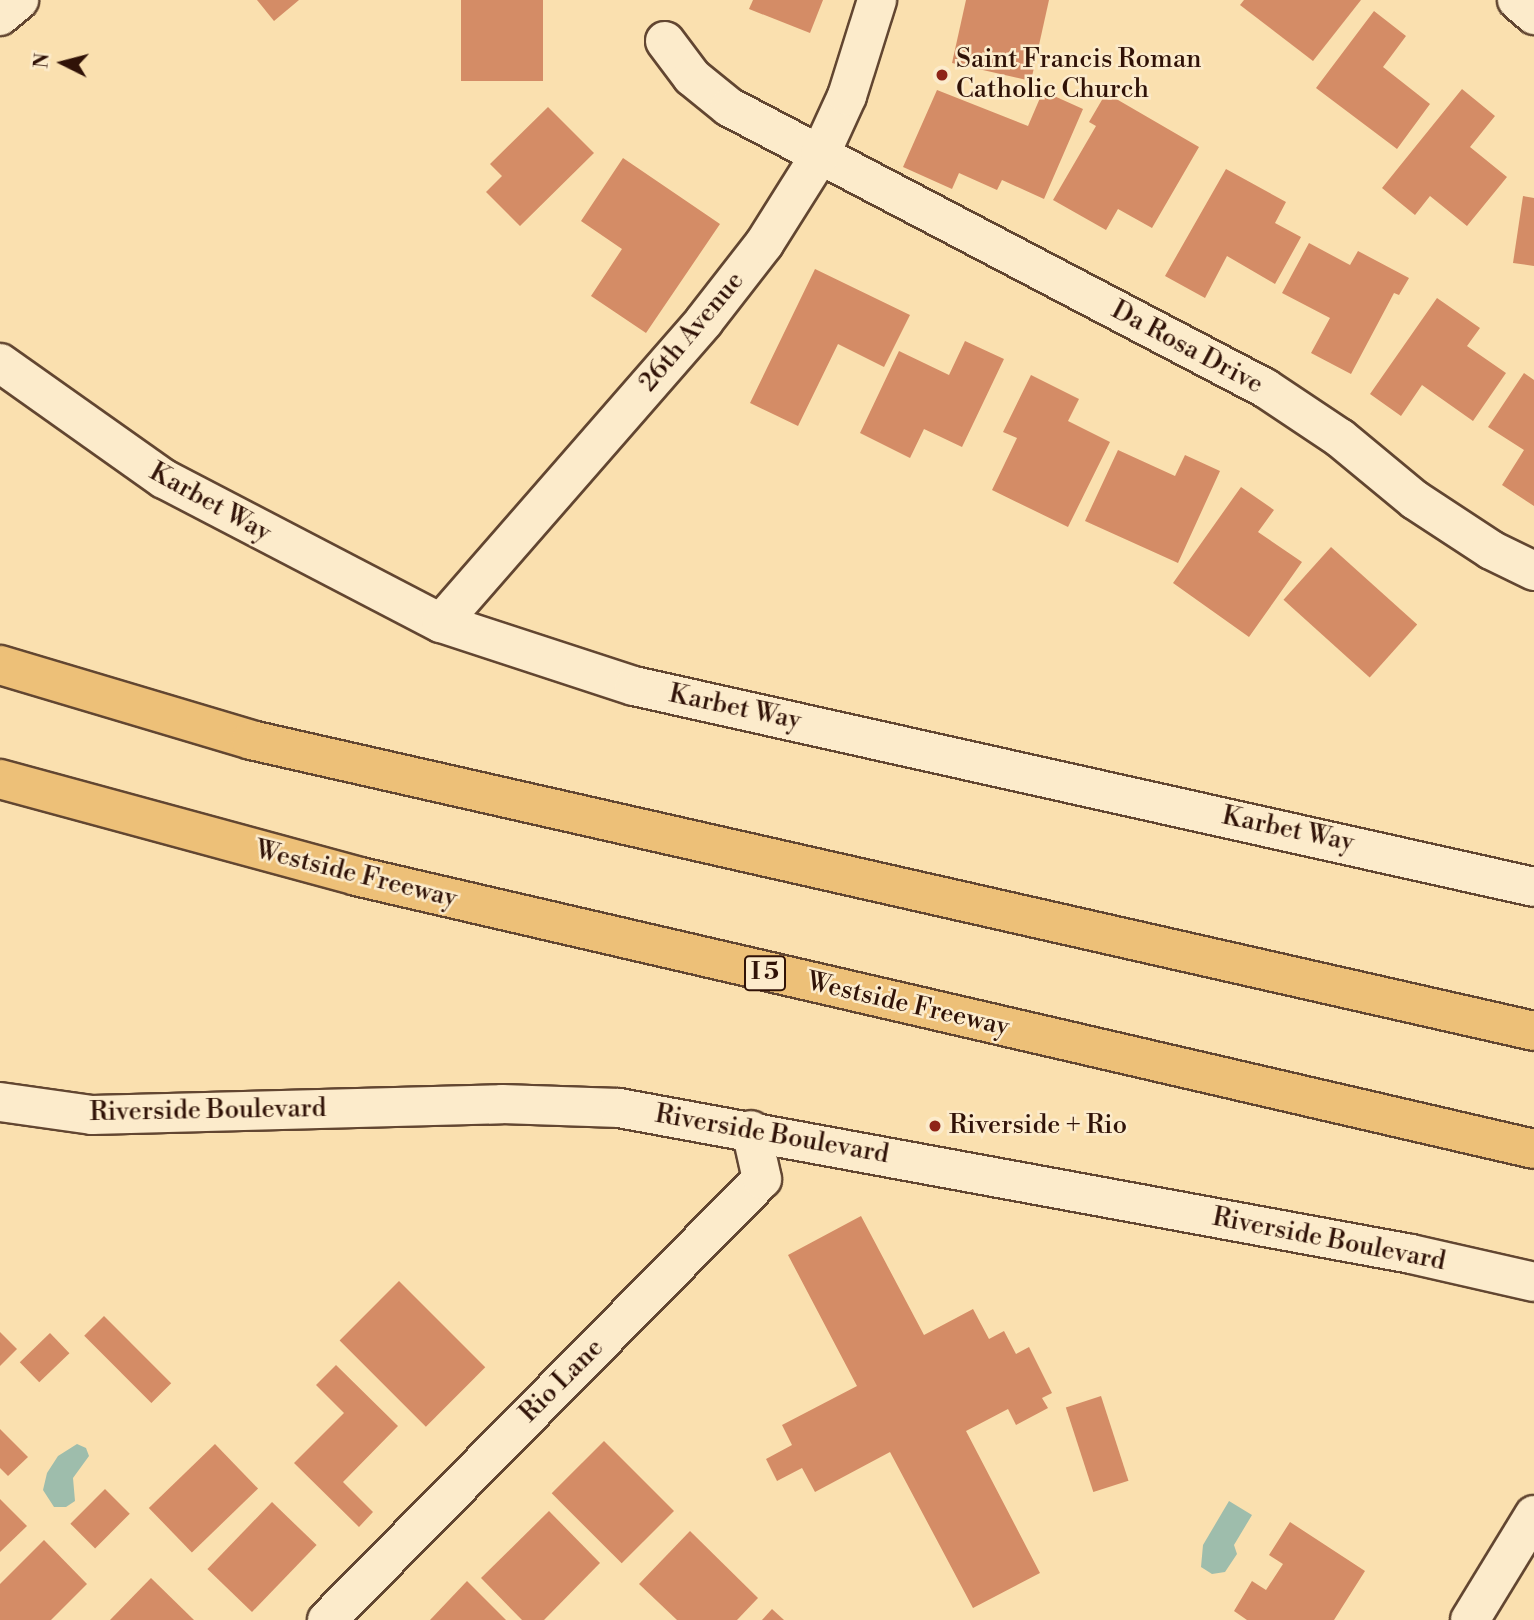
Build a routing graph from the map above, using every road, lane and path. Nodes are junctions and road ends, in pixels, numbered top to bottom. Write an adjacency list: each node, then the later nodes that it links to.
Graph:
1 (19, 0): 5 (street)
2 (877, 0): 7 (street, 26th Avenue)
3 (1517, 0): 4 (street)
4 (1534, 15)
5 (0, 16)
6 (665, 41): 7 (street, Da Rosa Drive)
7 (820, 155): 9 (street, Da Rosa Drive); 10 (street, 26th Avenue)
8 (0, 363): 10 (street, Karbet Way)
9 (1534, 571)
10 (441, 623): 13 (street, Karbet Way)
11 (0, 665): 14 (highway)
12 (0, 779): 17 (highway, Westside Freeway / I 5)
13 (1534, 887)
14 (1534, 1031)
15 (0, 1102): 16 (street, Riverside Boulevard)
16 (751, 1130): 18 (street, Riverside Boulevard); 20 (street, Rio Lane)
17 (1534, 1149)
18 (1534, 1282)
19 (1534, 1515): 21 (street)
20 (327, 1620)
21 (1470, 1620)

